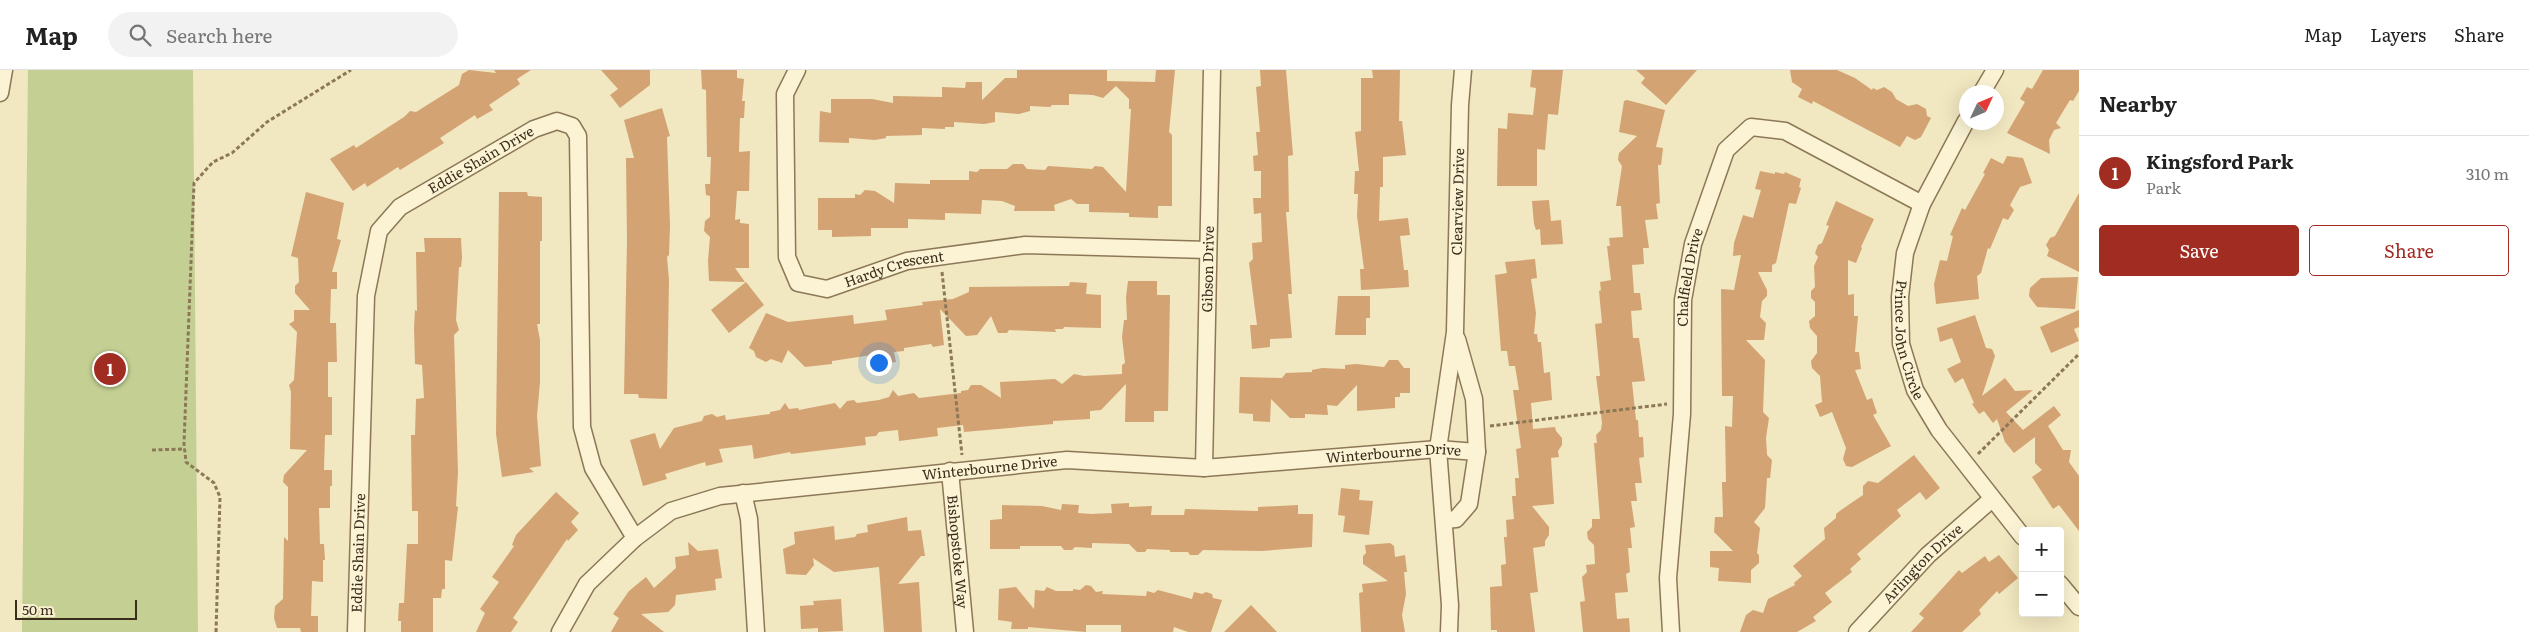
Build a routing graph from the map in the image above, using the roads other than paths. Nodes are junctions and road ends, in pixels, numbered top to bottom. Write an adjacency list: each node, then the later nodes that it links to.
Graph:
1 (4, 70): 7 (street)
2 (797, 70): 10 (street, Hardy Crescent)
3 (1212, 70): 10 (street, Gibson Drive)
4 (1463, 70): 11 (street, Clearview Drive)
5 (1995, 70): 6 (street)
6 (1986, 85)
7 (0, 93)
8 (1961, 130): 9 (street, Prince John Circle)
9 (1922, 204): 17 (street, Prince John Circle); 28 (street, Chalfield Drive)
10 (1208, 250): 14 (street, Gibson Drive)
11 (1455, 332): 12 (street, Clearview Drive); 13 (street, Clearview Drive)
12 (1438, 449): 13 (street, Winterbourne Drive); 14 (street, Winterbourne Drive); 18 (street, Clearview Drive)
13 (1477, 452): 18 (street, Clearview Drive)
14 (1204, 468): 15 (street, Winterbourne Drive)
15 (957, 470): 16 (street, Winterbourne Drive); 26 (street, Bishopstoke Way)
16 (743, 493): 20 (street, Winterbourne Drive); 25 (street)
17 (1992, 499): 19 (street, Prince John Circle); 29 (street, Arlington Drive)
18 (1444, 520): 27 (street, Clearview Drive)
19 (2019, 533)
20 (635, 538): 23 (street, Eddie Shain Drive); 24 (street, Winterbourne Drive)
21 (2064, 589): 22 (street)
22 (2079, 607)
23 (356, 632)
24 (560, 632)
25 (756, 632)
26 (965, 632)
27 (1449, 632)
28 (1671, 632)
29 (1856, 632)

